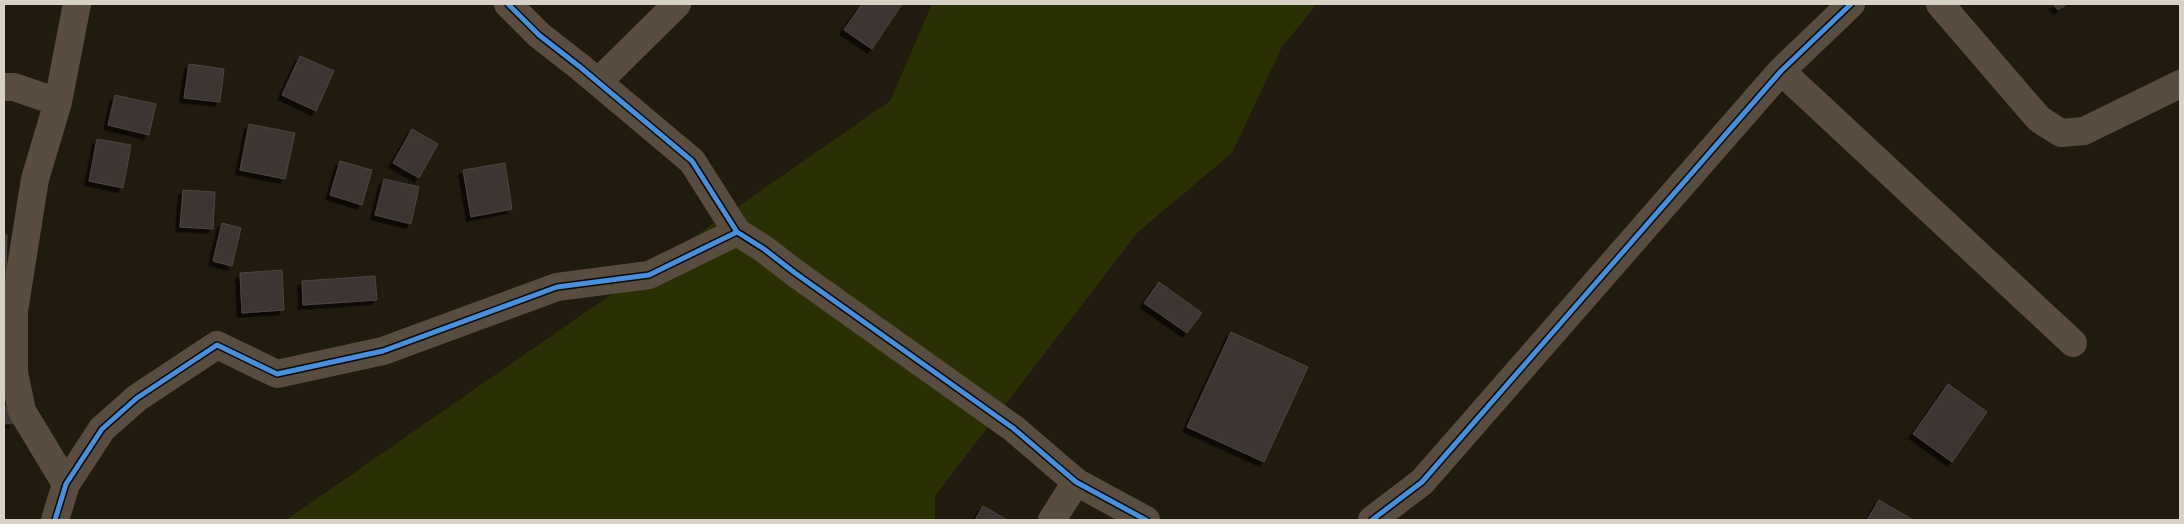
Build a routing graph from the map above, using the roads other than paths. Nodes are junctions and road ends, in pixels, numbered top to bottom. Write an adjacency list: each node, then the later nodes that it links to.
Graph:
1 (77, 4): 10 (street)
2 (508, 4): 7 (street)
3 (677, 4): 7 (street)
4 (1851, 4): 6 (street)
5 (1940, 4): 8 (street)
6 (1781, 71): 12 (street); 18 (street)
7 (598, 82): 11 (street)
8 (2180, 84)
9 (4, 87): 10 (street)
10 (58, 102): 14 (street)
11 (737, 232): 13 (street); 14 (street)
12 (2074, 344)
13 (1076, 482): 16 (street); 17 (street)
14 (66, 484): 15 (street)
15 (55, 520)
16 (1052, 520)
17 (1146, 520)
18 (1372, 520)

